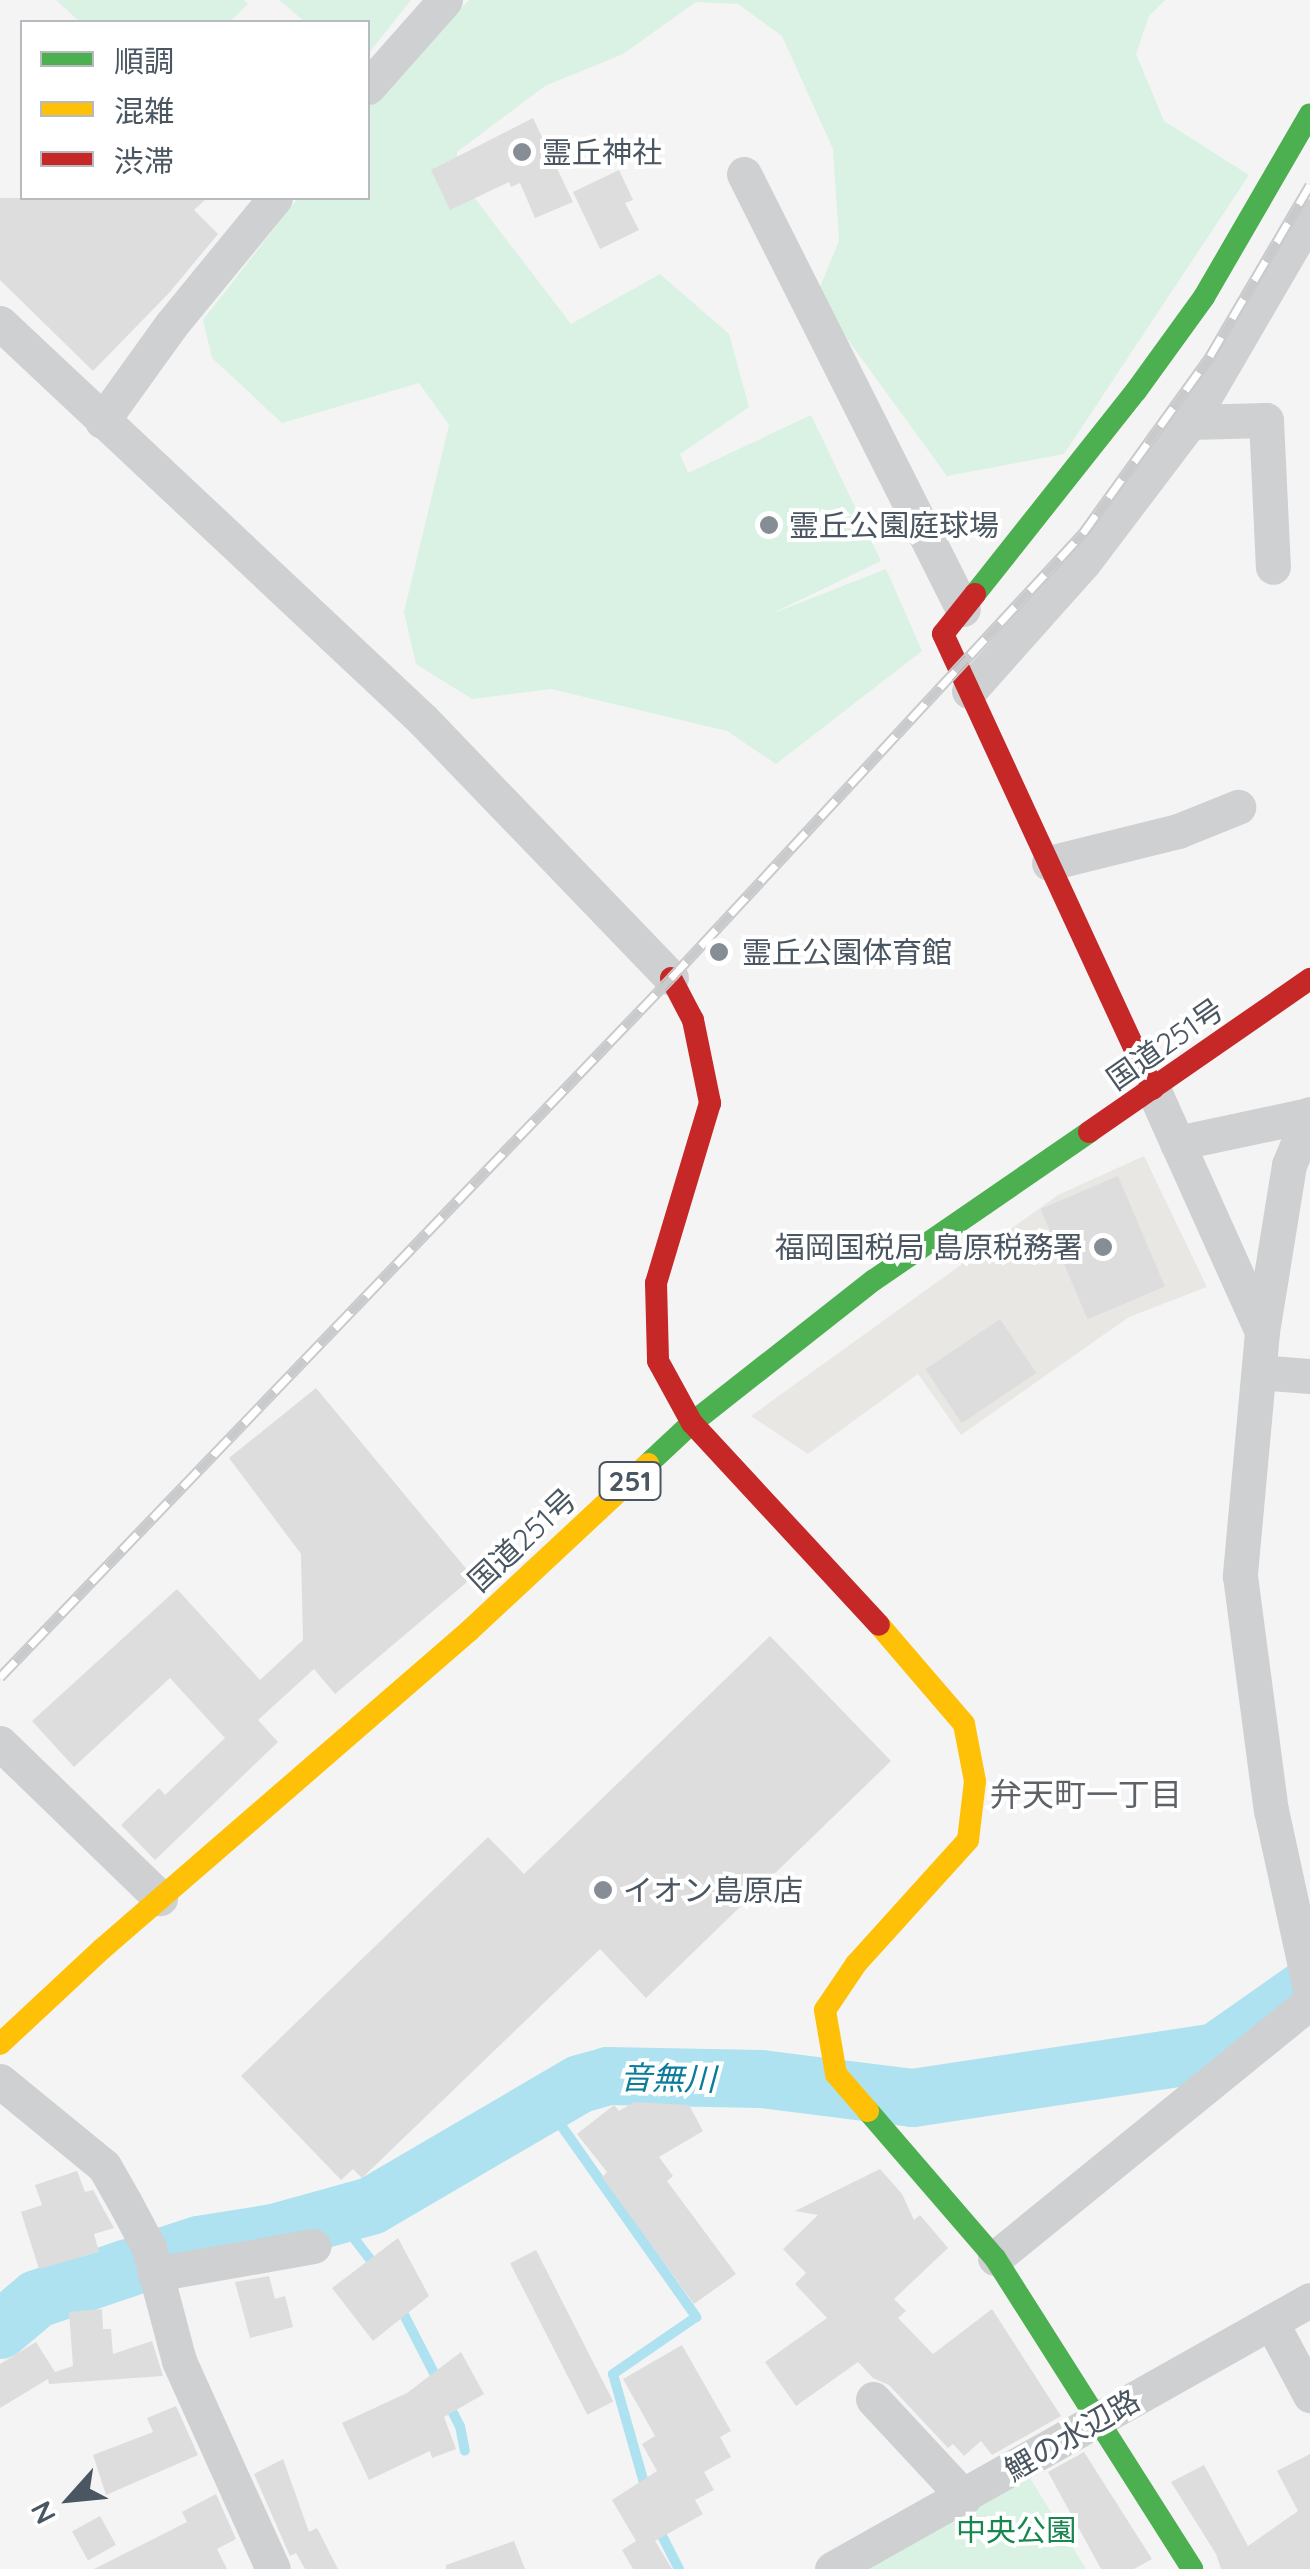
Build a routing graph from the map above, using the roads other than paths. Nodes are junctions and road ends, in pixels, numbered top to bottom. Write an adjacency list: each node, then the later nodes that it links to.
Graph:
1 (445, 0): 2 (street)
2 (370, 85)
3 (1310, 114): 11 (main road)
4 (744, 174): 11 (street)
5 (273, 200): 8 (street)
6 (1306, 234): 9 (street)
7 (0, 323): 8 (street)
8 (102, 421): 15 (street)
9 (1190, 422): 10 (street); 12 (street)
10 (1273, 567)
11 (963, 609): 12 (main road)
12 (969, 691): 14 (main road)
13 (1238, 807): 14 (street)
14 (1048, 863): 17 (main road)
15 (672, 978): 23 (main road)
16 (1310, 979): 17 (main road, 国道251号 / 251)
17 (1154, 1089): 19 (street); 23 (main road, 国道251号 / 251)
18 (1310, 1114): 19 (street); 20 (street)
19 (1178, 1143): 20 (street)
20 (1262, 1332): 21 (street)
21 (1259, 1372): 22 (street); 26 (street)
22 (1310, 1376)
23 (692, 1424): 25 (main road, 国道251号 / 251); 30 (main road)
24 (0, 1743): 25 (street)
25 (160, 1898): 27 (main road, 国道251号 / 251)
26 (1308, 1986): 30 (street)
27 (0, 2044)
28 (0, 2080): 31 (street)
29 (314, 2246): 31 (street)
30 (995, 2258): 36 (main road)
31 (153, 2263): 38 (street)
32 (1310, 2300): 33 (street, 鯉の水辺路)
33 (1271, 2322): 34 (street); 36 (street, 鯉の水辺路)
34 (1310, 2395)
35 (873, 2399): 37 (street)
36 (1100, 2418): 37 (street, 鯉の水辺路); 40 (main road)
37 (964, 2496): 39 (street, 鯉の水辺路)
38 (273, 2569)
39 (832, 2569)
40 (1192, 2569)

